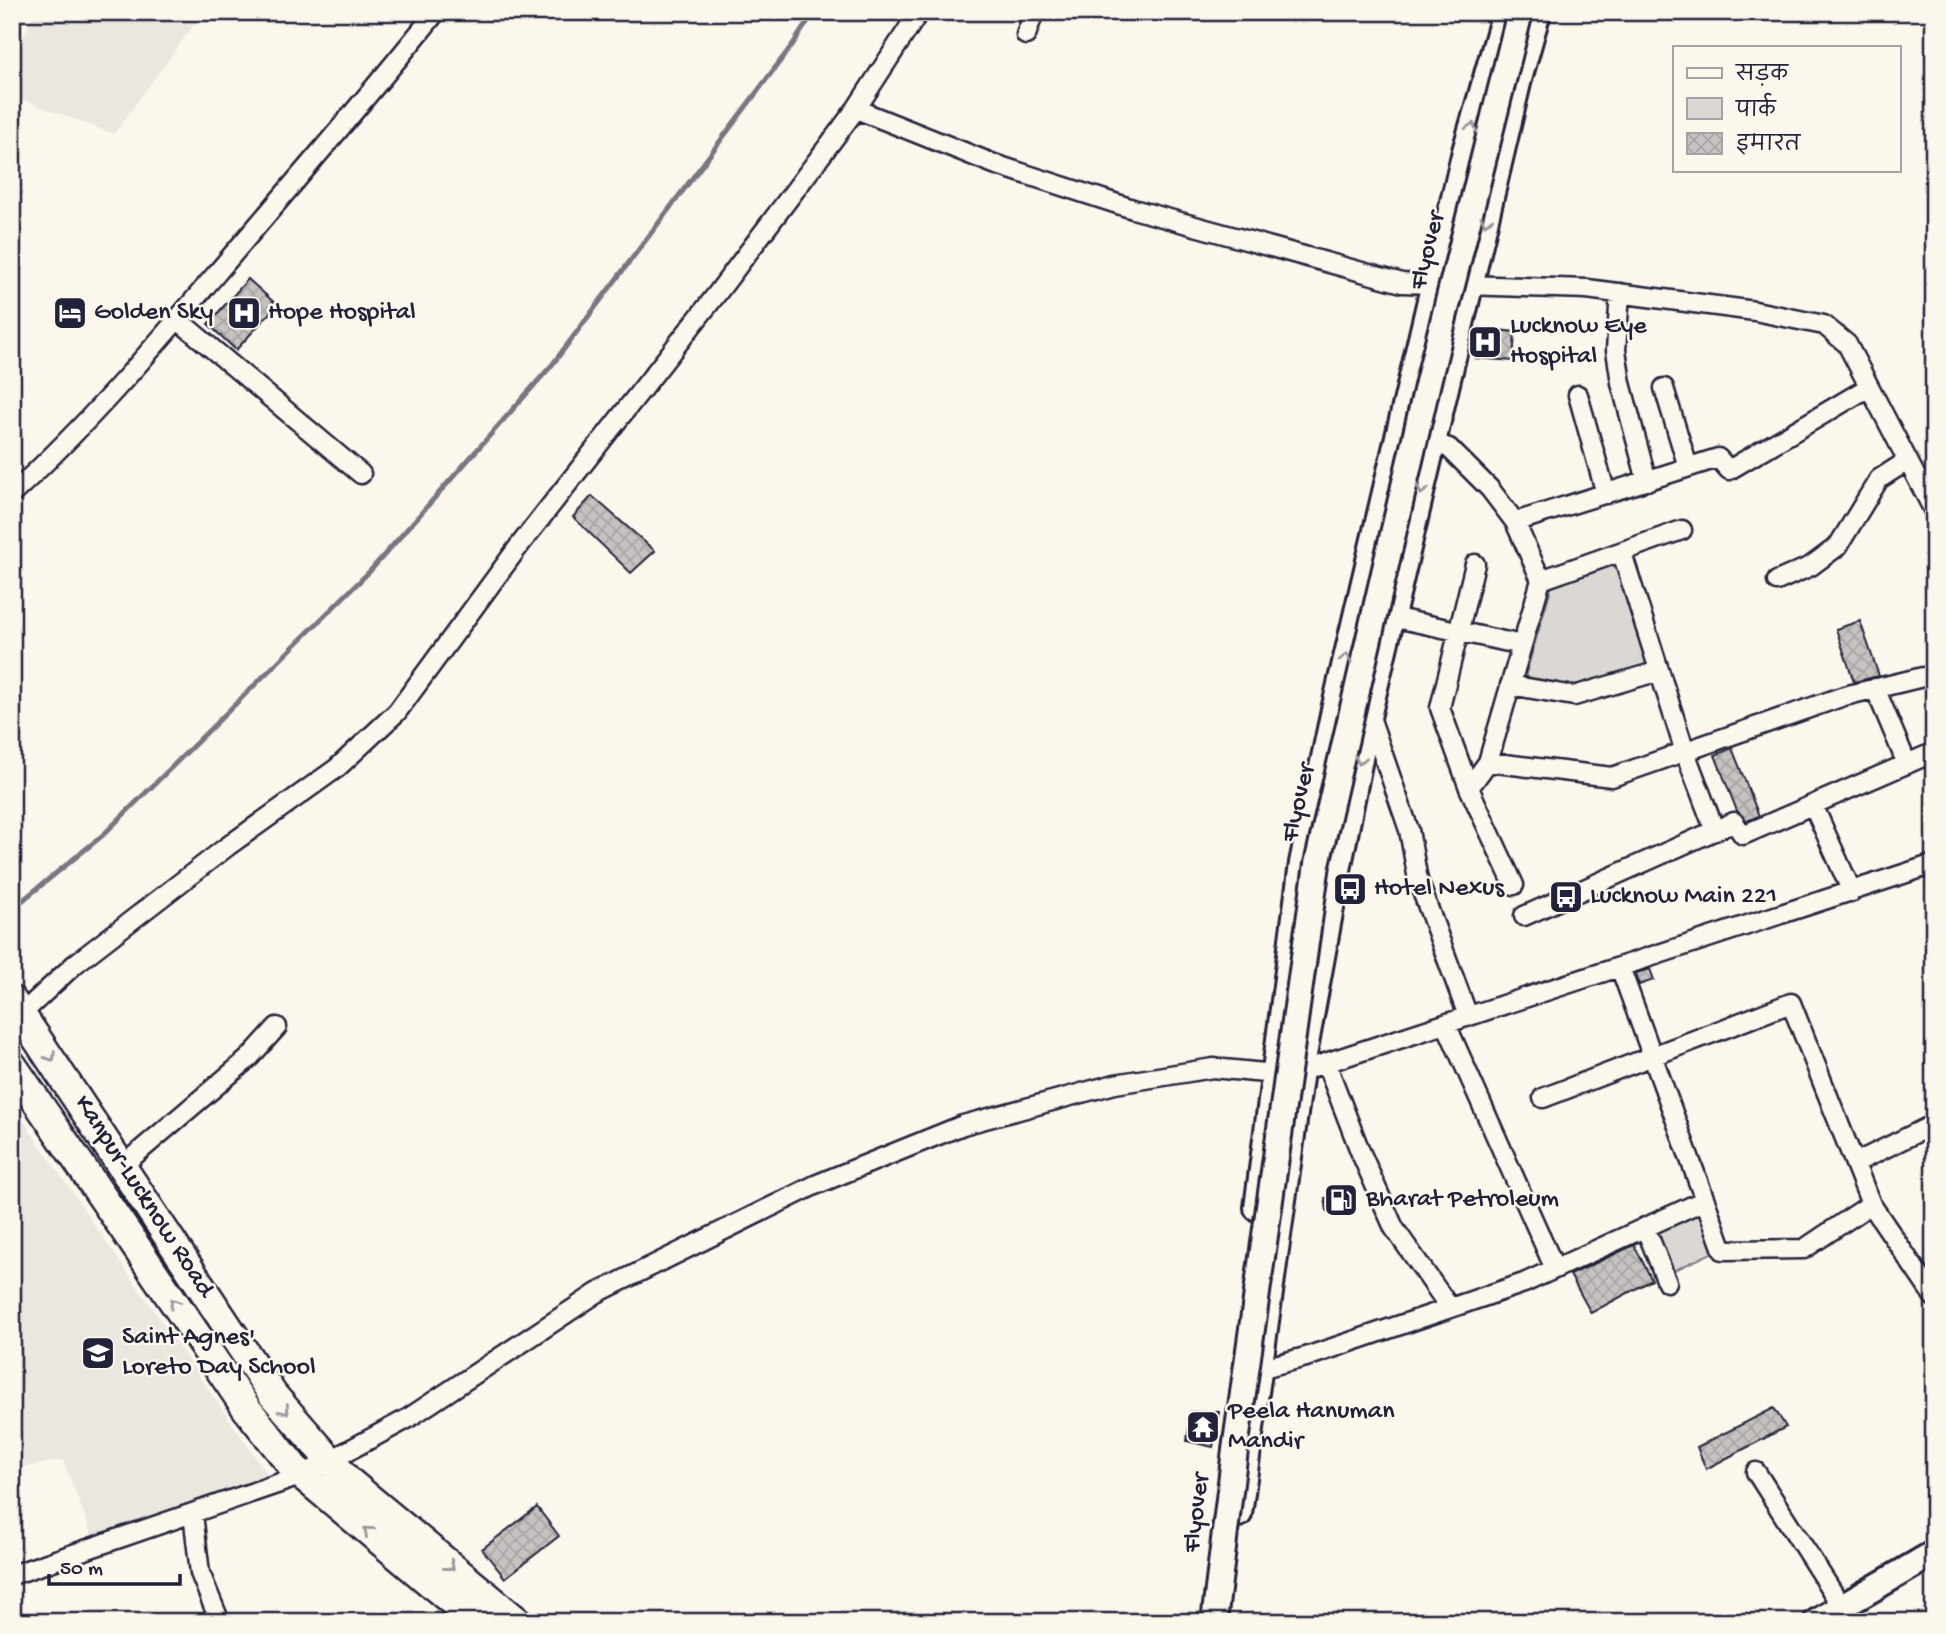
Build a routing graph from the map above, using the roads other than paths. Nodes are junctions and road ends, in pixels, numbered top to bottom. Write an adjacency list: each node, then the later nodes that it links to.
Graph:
1 (436, 12): 12 (street)
2 (919, 12): 8 (street)
3 (1034, 12): 7 (street)
4 (1505, 12): 10 (main road, one-way to 4)
5 (1520, 12): 83 (main road, Flyover, bridge)
6 (1538, 12): 9 (main road, one-way to 9)
7 (1026, 35)
8 (856, 109): 10 (street); 51 (street)
9 (1472, 285): 10 (street); 11 (street); 16 (main road)
10 (1435, 286): 31 (main road)
11 (1620, 293): 13 (street); 20 (street)
12 (177, 319): 19 (street); 21 (street)
13 (1869, 387): 17 (street); 18 (street)
14 (1664, 388): 18 (street)
15 (1578, 395): 22 (street)
16 (1434, 443): 24 (street); 30 (main road, one-way to 30)
17 (1907, 461): 23 (street); 29 (street)
18 (1688, 467): 20 (street)
19 (361, 474)
20 (1647, 481): 22 (street)
21 (12, 494)
22 (1606, 494): 24 (street)
23 (1934, 511)
24 (1515, 522): 28 (street)
25 (1682, 530): 26 (street)
26 (1622, 553): 28 (street); 34 (street)
27 (1475, 564): 32 (street)
28 (1541, 580): 33 (street)
29 (1777, 581)
30 (1392, 616): 31 (street); 32 (street); 38 (main road)
31 (1355, 618): 59 (main road, one-way to 31)
32 (1458, 630): 33 (street); 43 (street)
33 (1522, 645): 36 (street)
34 (1660, 671): 36 (street); 39 (street)
35 (1934, 677): 37 (street)
36 (1510, 685): 41 (street)
37 (1875, 688): 39 (street); 42 (street)
38 (1369, 713): 52 (street); 58 (main road, one-way to 58)
39 (1685, 752): 41 (street); 45 (street)
40 (1932, 753): 42 (street)
41 (1488, 762): 43 (street)
42 (1907, 764): 44 (street)
43 (1469, 788): 47 (street)
44 (1813, 805): 45 (street); 48 (street)
45 (1715, 831): 49 (street)
46 (1934, 864): 48 (street)
47 (1514, 885)
48 (1852, 892): 50 (street)
49 (1524, 916)
50 (1620, 967): 52 (street); 55 (street)
51 (16, 1013): 63 (main road, Kanpur-Lucknow Road, one-way to 63)
52 (1468, 1016): 53 (street)
53 (1446, 1024): 56 (street); 67 (street)
54 (278, 1027): 63 (street)
55 (1652, 1056): 60 (street); 62 (street); 64 (street)
56 (1326, 1063): 58 (street); 70 (street)
57 (12, 1065): 74 (main road, Kanpur-Lucknow Road, one-way to 57)
58 (1301, 1071): 59 (street); 71 (main road)
59 (1275, 1074): 71 (main road); 72 (street)
60 (1543, 1098)
61 (1934, 1124): 62 (street)
62 (1854, 1163): 65 (street)
63 (122, 1166): 72 (main road, Kanpur-Lucknow Road, one-way to 72)
64 (1705, 1200): 65 (street); 66 (street)
65 (1871, 1204): 69 (street)
66 (1645, 1227): 67 (street); 68 (street)
67 (1555, 1269): 70 (street)
68 (1667, 1282)
69 (1934, 1297)
70 (1450, 1308): 71 (street)
71 (1247, 1369): 82 (main road); 84 (main road)
72 (329, 1461): 74 (street); 81 (main road, Kanpur-Lucknow Road, one-way to 81)
73 (1756, 1472): 78 (street)
74 (303, 1475): 75 (street); 80 (main road, Kanpur-Lucknow Road, one-way to 74)
75 (193, 1514): 77 (street); 79 (street)
76 (1934, 1553): 78 (main road)
77 (12, 1575)
78 (1842, 1607): 85 (main road)
79 (220, 1622)
80 (477, 1622)
81 (518, 1622)
82 (1202, 1622)
83 (1214, 1622)
84 (1225, 1622)
85 (1816, 1622)

